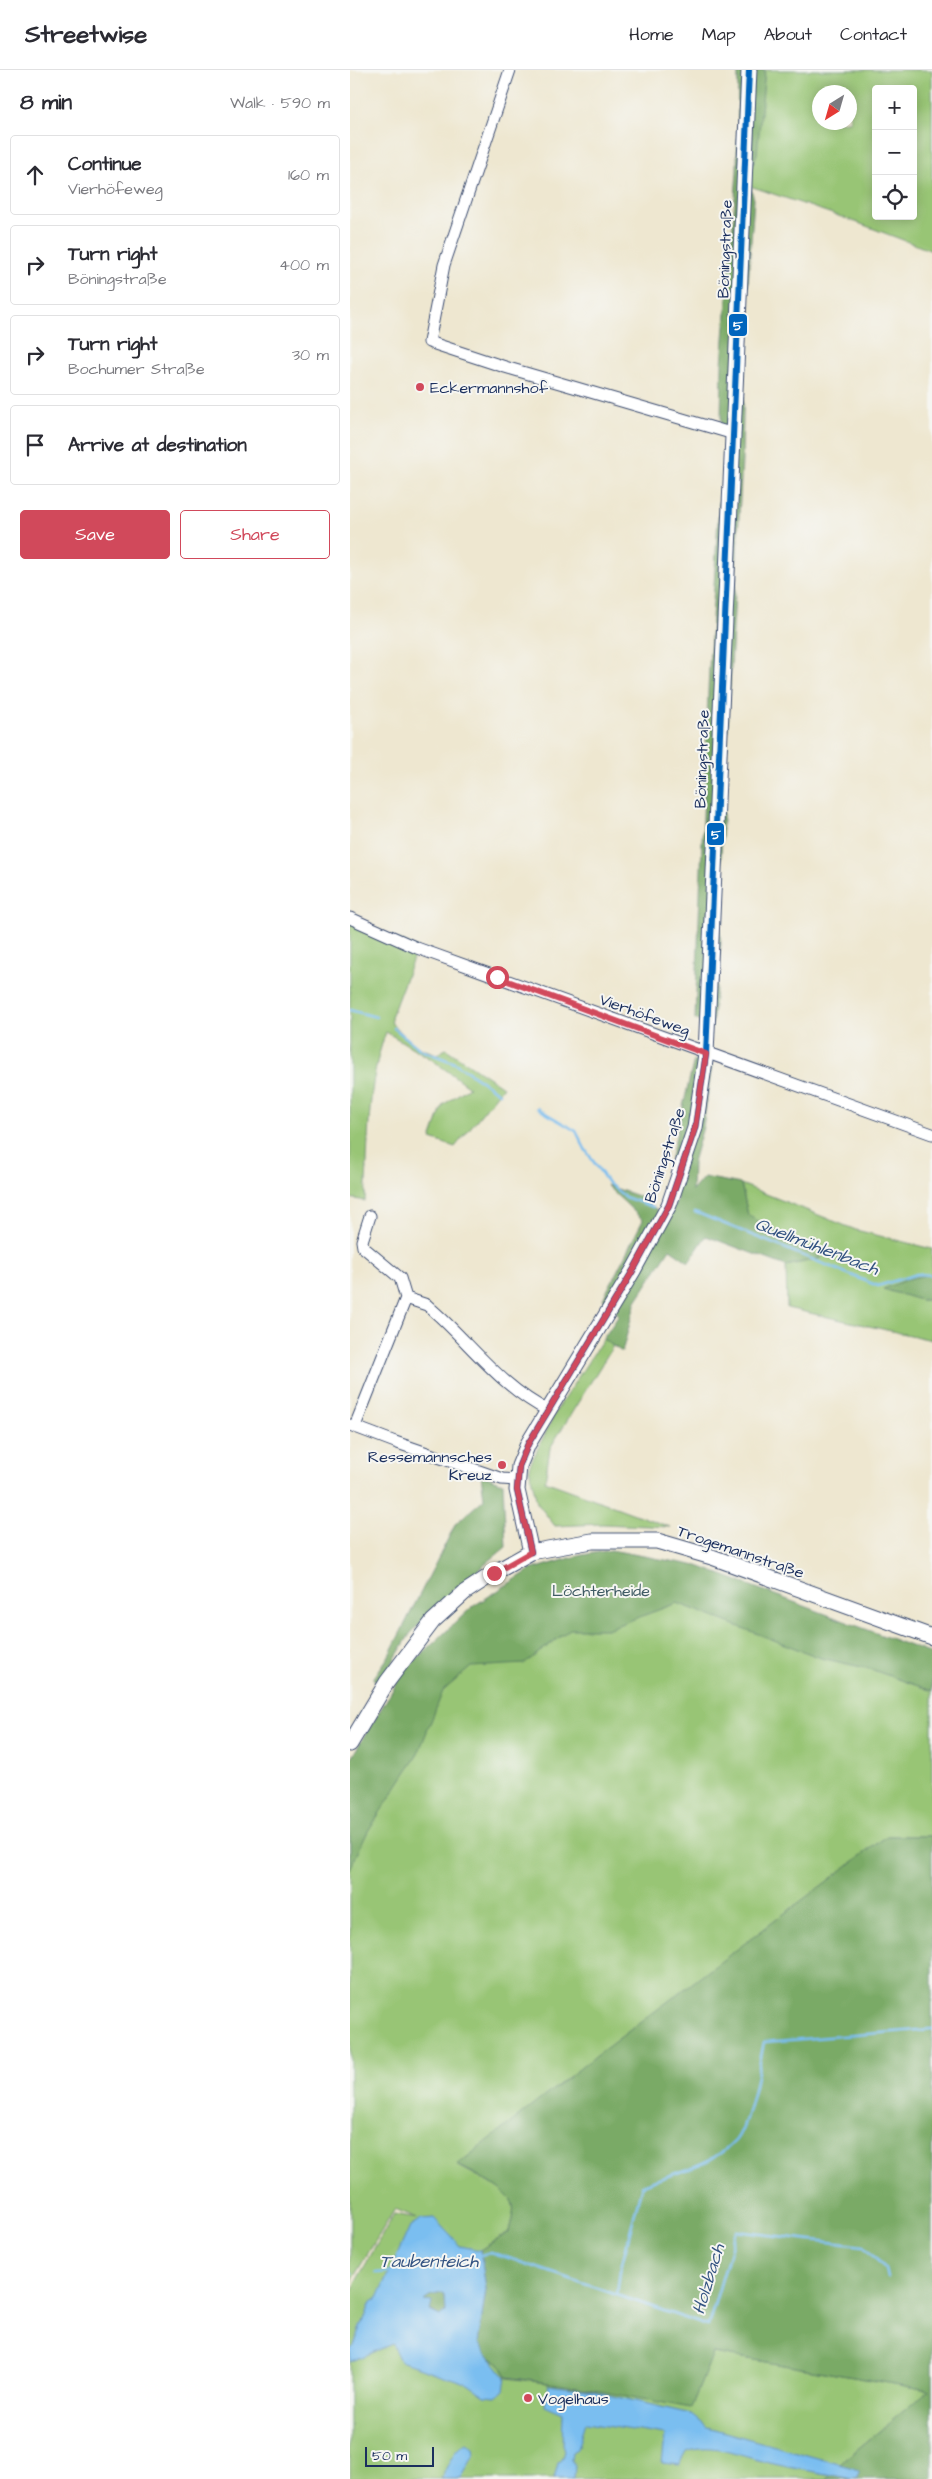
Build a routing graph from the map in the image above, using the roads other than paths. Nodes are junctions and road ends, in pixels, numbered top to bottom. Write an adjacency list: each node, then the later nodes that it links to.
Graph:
1 (510, 70): 3 (street)
2 (749, 70): 3 (main road, Böningstraße)
3 (734, 434): 5 (main road, Böningstraße)
4 (350, 918): 5 (street, Vierhöfeweg)
5 (706, 1054): 6 (street, Vierhöfeweg); 9 (main road, Böningstraße)
6 (932, 1134)
7 (370, 1216): 8 (street)
8 (406, 1298): 9 (street); 10 (street)
9 (549, 1411): 11 (main road, Böningstraße)
10 (353, 1425): 11 (street)
11 (517, 1480): 12 (main road, Böningstraße)
12 (531, 1552): 13 (main road, Trogemannstraße); 14 (main road, Trogemannstraße)
13 (932, 1637)
14 (350, 1744)

